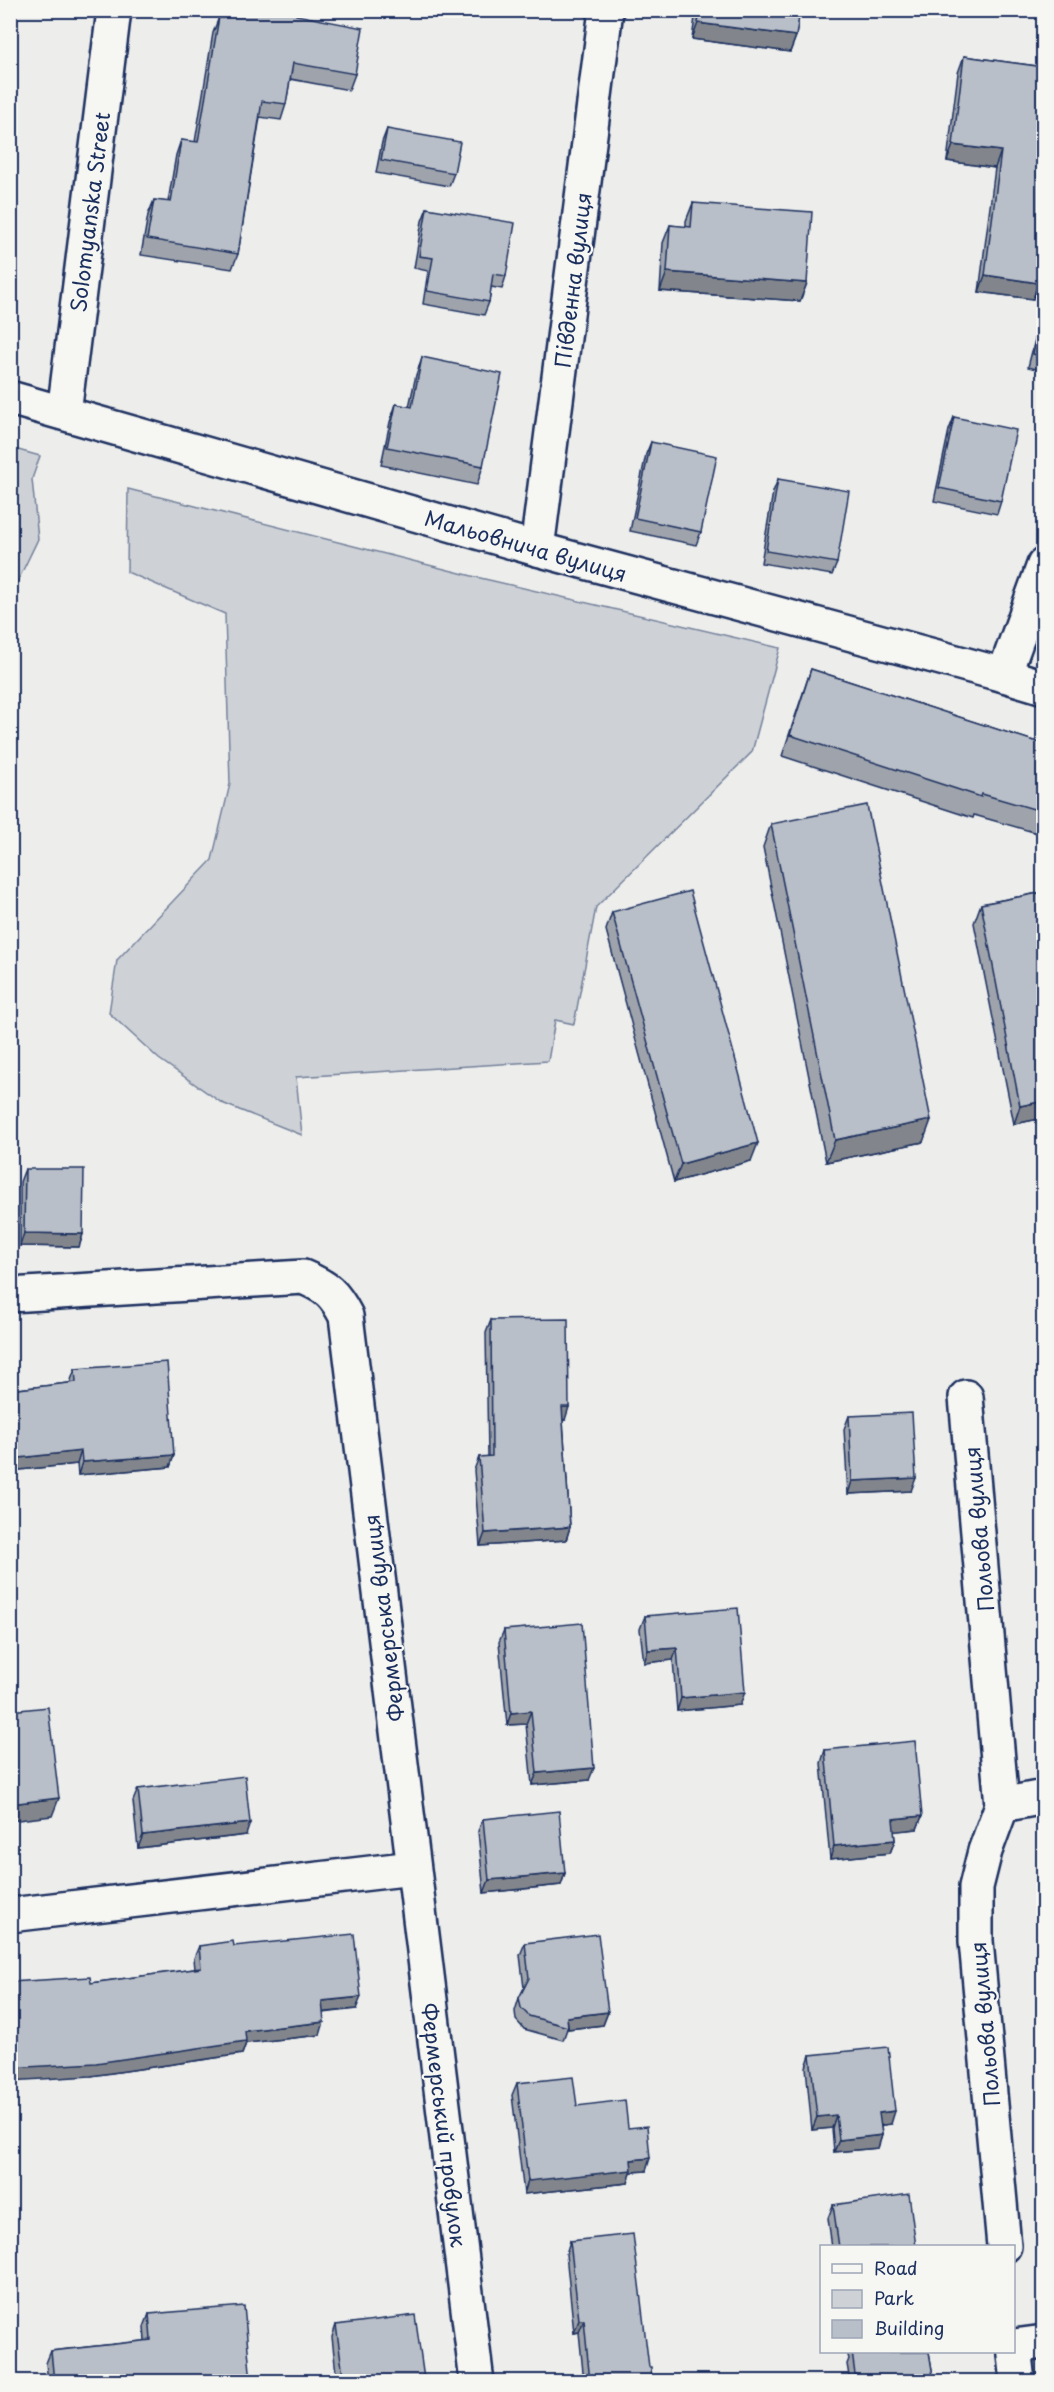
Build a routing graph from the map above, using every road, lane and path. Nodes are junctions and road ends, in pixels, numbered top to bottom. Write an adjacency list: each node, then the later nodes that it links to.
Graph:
1 (114, 10): 4 (street, Solomyanska Street)
2 (606, 10): 5 (street, Південна вулиця)
3 (10, 399): 4 (street, Мальовнича вулиця)
4 (64, 413): 5 (street, Мальовнича вулиця)
5 (537, 549): 7 (street, Мальовнича вулиця)
6 (1044, 565): 7 (street)
7 (1004, 675): 8 (street, Мальовнича вулиця)
8 (1044, 687)
9 (10, 1294): 13 (street, Фермерська вулиця)
10 (966, 1397): 12 (street, Польова вулиця)
11 (1044, 1797): 12 (street)
12 (1002, 1805): 15 (street, Польова вулиця)
13 (413, 1868): 14 (street); 19 (street, Фермерський провулок)
14 (10, 1915)
15 (1004, 2245)
16 (1044, 2342): 17 (street)
17 (1015, 2346)
18 (1015, 2353): 20 (street)
19 (477, 2382)
20 (1018, 2382)

